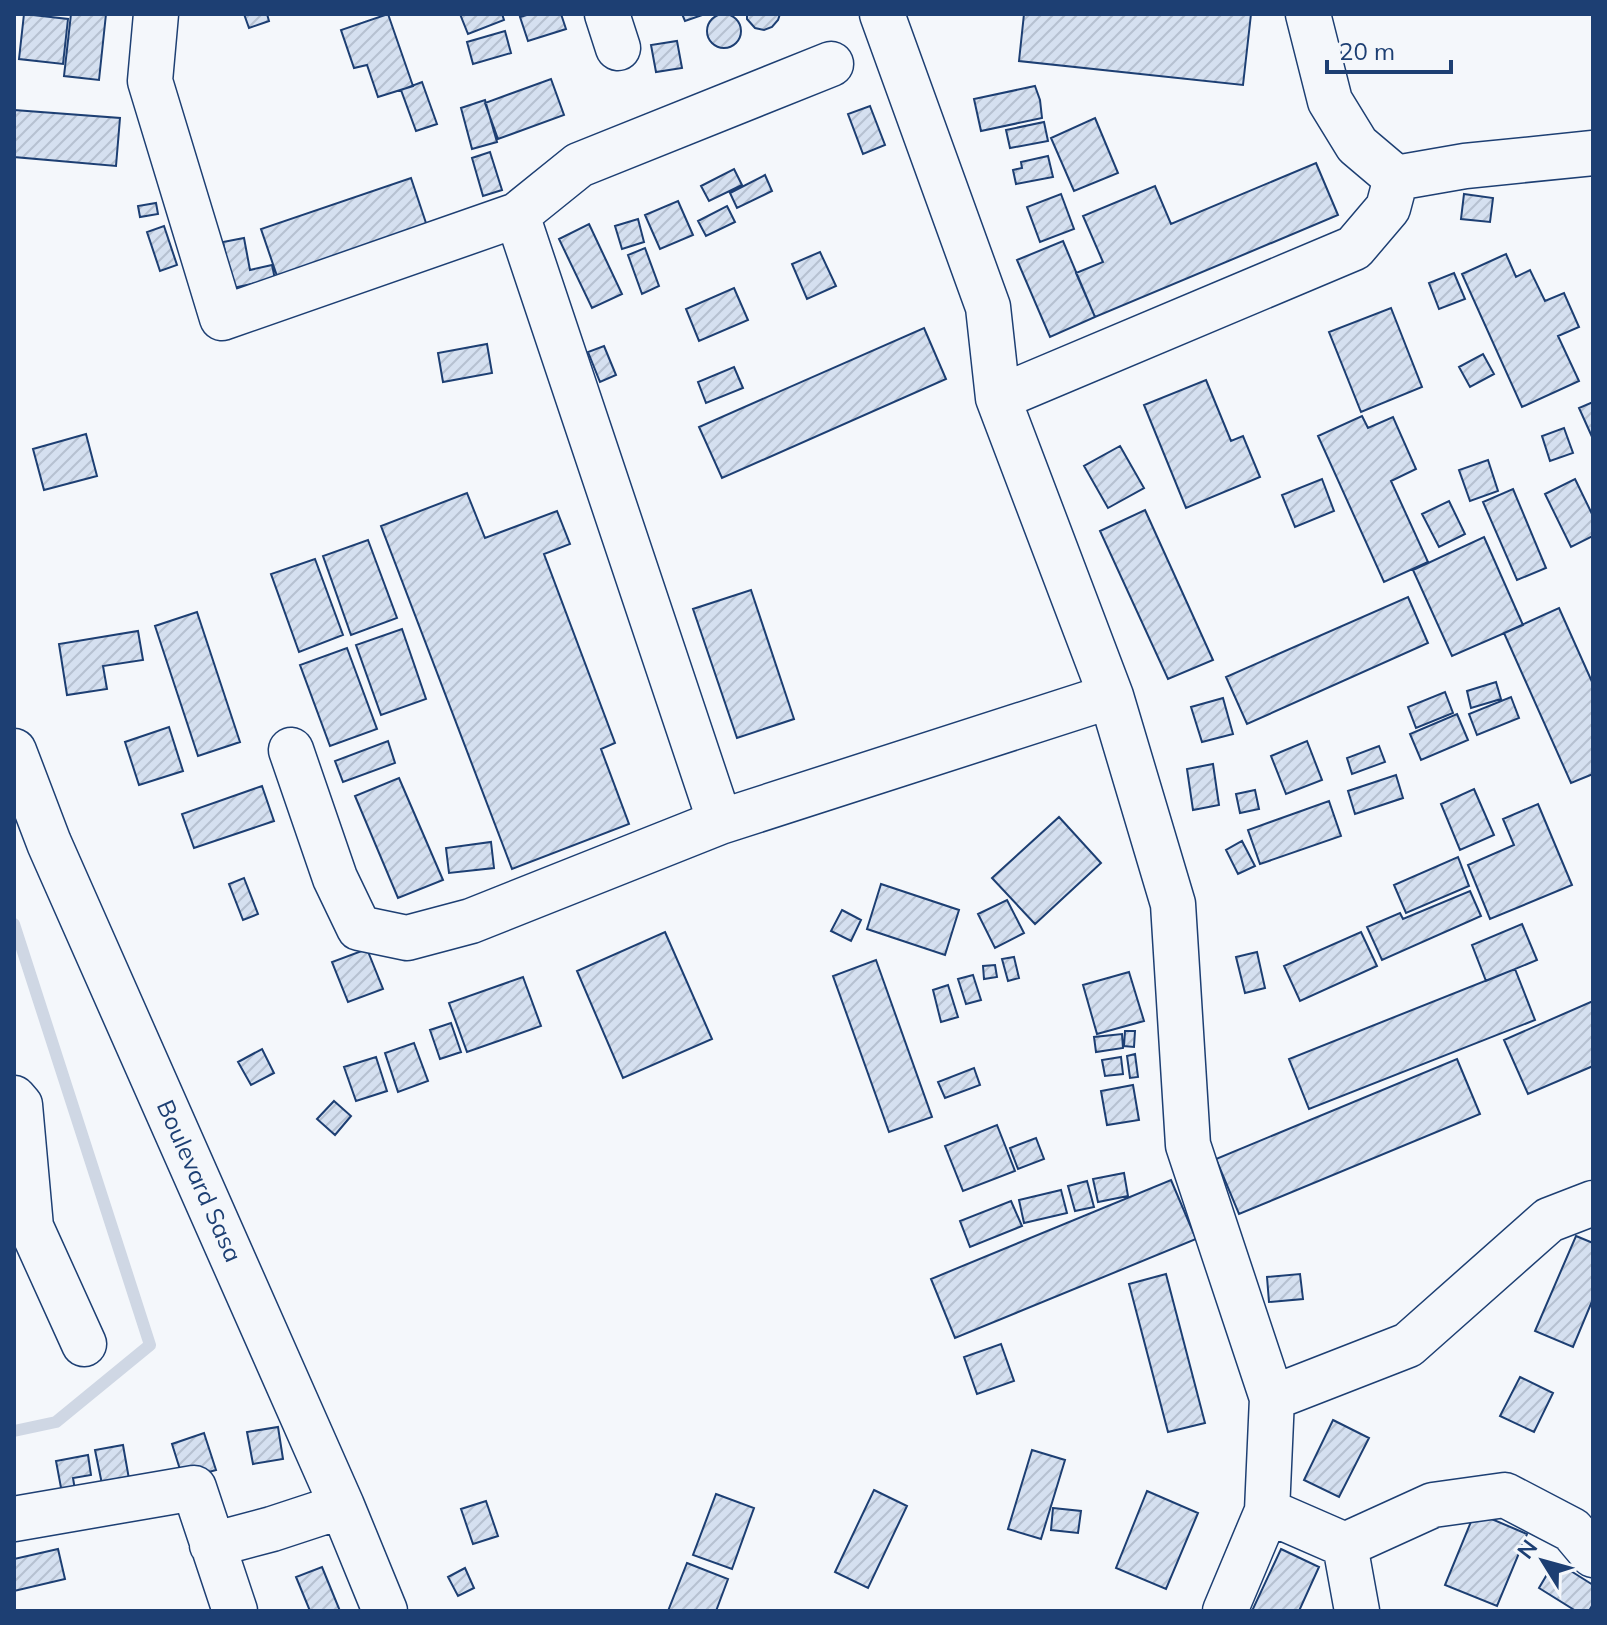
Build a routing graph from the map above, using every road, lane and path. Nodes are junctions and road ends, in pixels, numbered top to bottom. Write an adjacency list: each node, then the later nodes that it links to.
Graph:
1 (156, 14): 7 (street)
2 (882, 14): 8 (street)
3 (1308, 14): 6 (street)
4 (831, 64): 7 (street)
5 (1593, 153): 6 (street)
6 (1396, 178): 8 (street)
7 (517, 215): 12 (street)
8 (998, 398): 9 (street)
9 (1111, 696): 12 (street); 16 (street)
10 (291, 750): 12 (street)
11 (14, 751): 17 (street, Boulevard Sasa)
12 (720, 822)
13 (14, 1098): 15 (street)
14 (1593, 1203): 16 (street)
15 (84, 1344)
16 (1272, 1398): 18 (street)
17 (342, 1506): 20 (street); 24 (street, Boulevard Sasa)
18 (1267, 1511): 21 (street); 25 (street)
19 (14, 1519): 20 (street)
20 (212, 1545): 23 (street)
21 (1345, 1545): 22 (street); 26 (street)
22 (1593, 1555)
23 (235, 1611)
24 (385, 1611)
25 (1225, 1611)
26 (1357, 1611)

